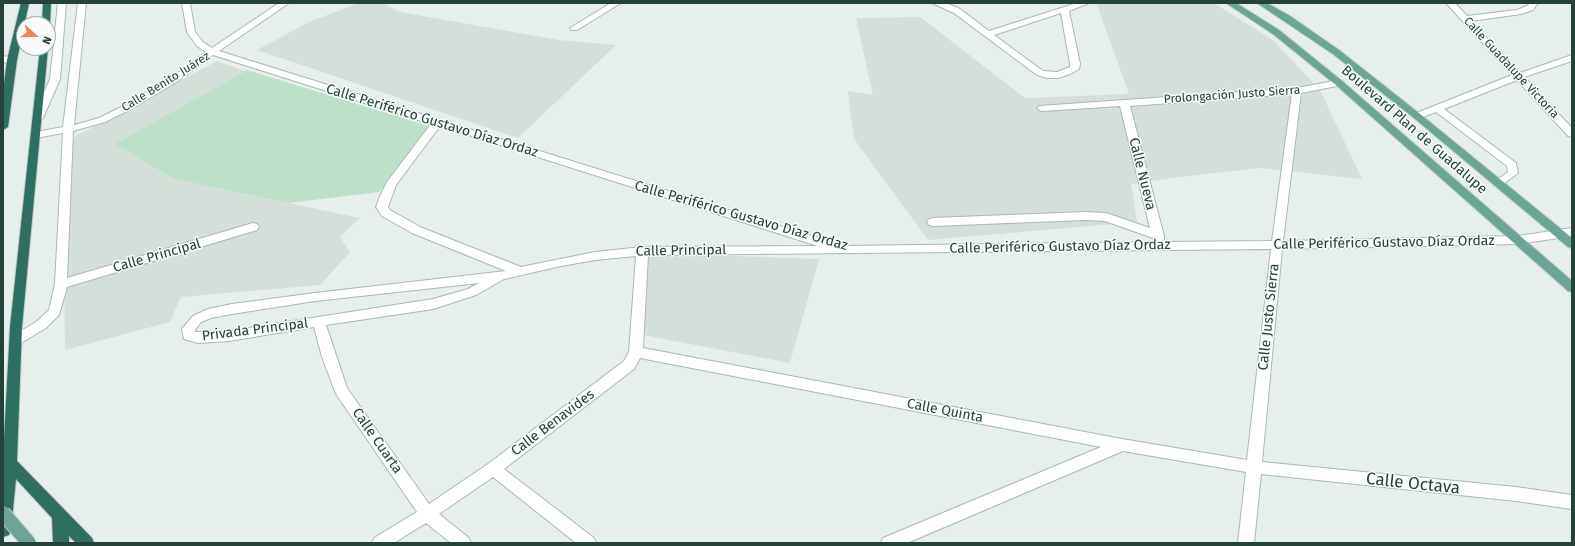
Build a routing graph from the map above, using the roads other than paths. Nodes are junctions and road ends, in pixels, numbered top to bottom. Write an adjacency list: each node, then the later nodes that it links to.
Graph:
1 (25, 3): 22 (highway)
2 (48, 3): 15 (highway)
3 (62, 3): 31 (street)
4 (82, 3): 34 (street)
5 (186, 3): 19 (street, Calle Periférico Gustavo Díaz Ordaz)
6 (284, 3): 19 (street, Calle Benito Juárez)
7 (617, 3): 17 (street)
8 (936, 3): 18 (street)
9 (1085, 3): 14 (street)
10 (1230, 3): 25 (main road, Boulevard Plan de Guadalupe)
11 (1261, 3): 30 (main road, Boulevard Plan de Guadalupe)
12 (1450, 3): 16 (street, Calle Guadalupe Victoria)
13 (1534, 3): 16 (street)
14 (1065, 10): 18 (street); 18 (street)
15 (47, 16)
16 (1466, 19): 23 (street, Calle Guadalupe Victoria)
17 (574, 28)
18 (988, 34)
19 (213, 52): 32 (street, Calle Periférico Gustavo Díaz Ordaz); 34 (street, Calle Benito Juárez)
20 (43, 56): 31 (highway)
21 (1572, 58): 23 (street)
22 (8, 60): 24 (highway)
23 (1519, 76): 29 (street); 35 (street, Calle Guadalupe Victoria)
24 (7, 78): 33 (highway)
25 (1339, 84): 26 (street, Prolongación Justo Sierra); 42 (main road, Boulevard Plan de Guadalupe)
26 (1297, 91): 27 (street, Prolongación Justo Sierra); 45 (street, Calle Justo Sierra)
27 (1124, 102): 28 (street, Prolongación Justo Sierra); 43 (street, Calle Nueva)
28 (1042, 108)
29 (1437, 108): 30 (street); 37 (street)
30 (1416, 116): 37 (main road, Boulevard Plan de Guadalupe)
31 (38, 118): 36 (highway)
32 (437, 123): 46 (street, Calle Periférico Gustavo Díaz Ordaz); 48 (street)
33 (3, 127)
34 (68, 130): 36 (street, Calle Benito Juárez); 50 (street)
35 (1572, 134)
36 (36, 135): 54 (highway)
37 (1498, 183): 41 (main road, Boulevard Plan de Guadalupe)
38 (933, 222): 43 (street)
39 (253, 227): 50 (street, Calle Principal)
40 (1572, 232): 41 (street, Calle Periférico Gustavo Díaz Ordaz)
41 (1560, 234): 42 (street, Calle Periférico Gustavo Díaz Ordaz); 44 (main road, Boulevard Plan de Guadalupe)
42 (1518, 240): 45 (street, Calle Periférico Gustavo Díaz Ordaz); 51 (main road, Boulevard Plan de Guadalupe)
43 (1160, 241): 45 (street, Calle Periférico Gustavo Díaz Ordaz); 46 (street, Calle Periférico Gustavo Díaz Ordaz)
44 (1572, 244)
45 (1277, 245): 58 (street, Calle Justo Sierra)
46 (844, 250): 47 (street, Calle Principal)
47 (642, 251): 48 (street, Calle Principal); 55 (street)
48 (521, 272): 49 (street, Calle Principal)
49 (501, 276): 52 (street, Calle Principal); 53 (street, Calle Principal)
50 (61, 284): 54 (street)
51 (1572, 288)
52 (315, 297): 53 (street, Privada Principal)
53 (319, 322): 62 (street, Calle Cuarta)
54 (16, 340): 57 (highway)
55 (636, 352): 56 (street, Calle Quinta); 59 (street, Calle Benavides)
56 (1122, 445): 58 (street, Calle Quinta); 71 (street)
57 (10, 463): 63 (highway); 64 (highway)
58 (1253, 467): 60 (street, Calle Octava); 72 (street, Calle Justo Sierra)
59 (493, 469): 62 (street, Calle Benavides); 70 (street)
60 (1572, 502)
61 (3, 513): 65 (main road, bridge)
62 (427, 514): 68 (street, Calle Benavides); 69 (street, Calle Cuarta)
63 (60, 516): 66 (highway); 67 (highway)
64 (3, 530)
65 (29, 543)
66 (60, 543)
67 (86, 543)
68 (380, 543)
69 (463, 543)
70 (588, 543)
71 (889, 543)
72 (1246, 543)

